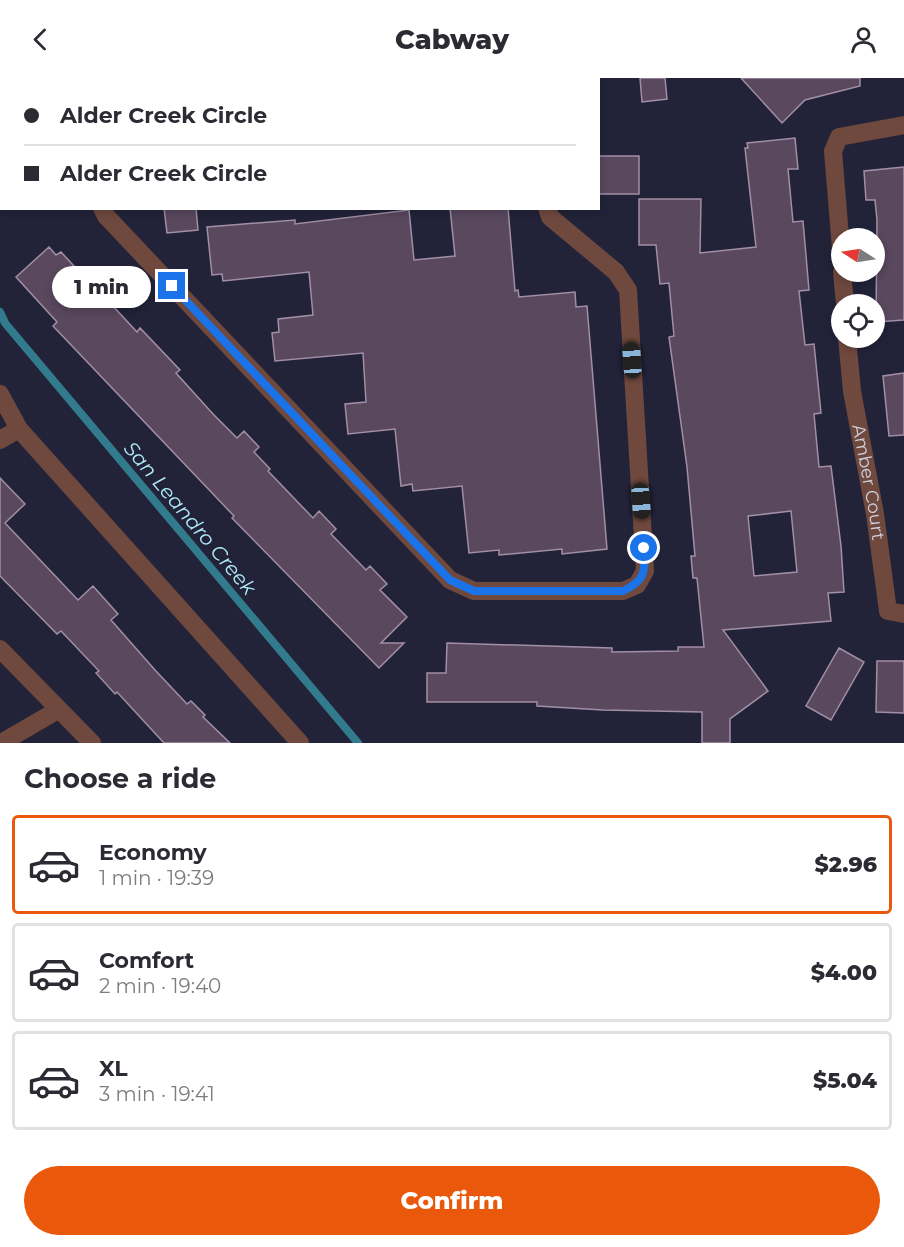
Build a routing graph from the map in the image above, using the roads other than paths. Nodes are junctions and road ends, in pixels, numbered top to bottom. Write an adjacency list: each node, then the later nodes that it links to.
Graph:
1 (904, 125): 4 (street)
2 (103, 210): 3 (street)
3 (548, 210)
4 (839, 228)
5 (849, 348): 9 (street, Amber Court)
6 (0, 394): 7 (street)
7 (19, 429): 8 (street); 14 (street)
8 (0, 440)
9 (904, 614)
10 (0, 649): 11 (street)
11 (58, 710): 12 (street); 13 (street)
12 (1, 743)
13 (92, 743)
14 (300, 743)

